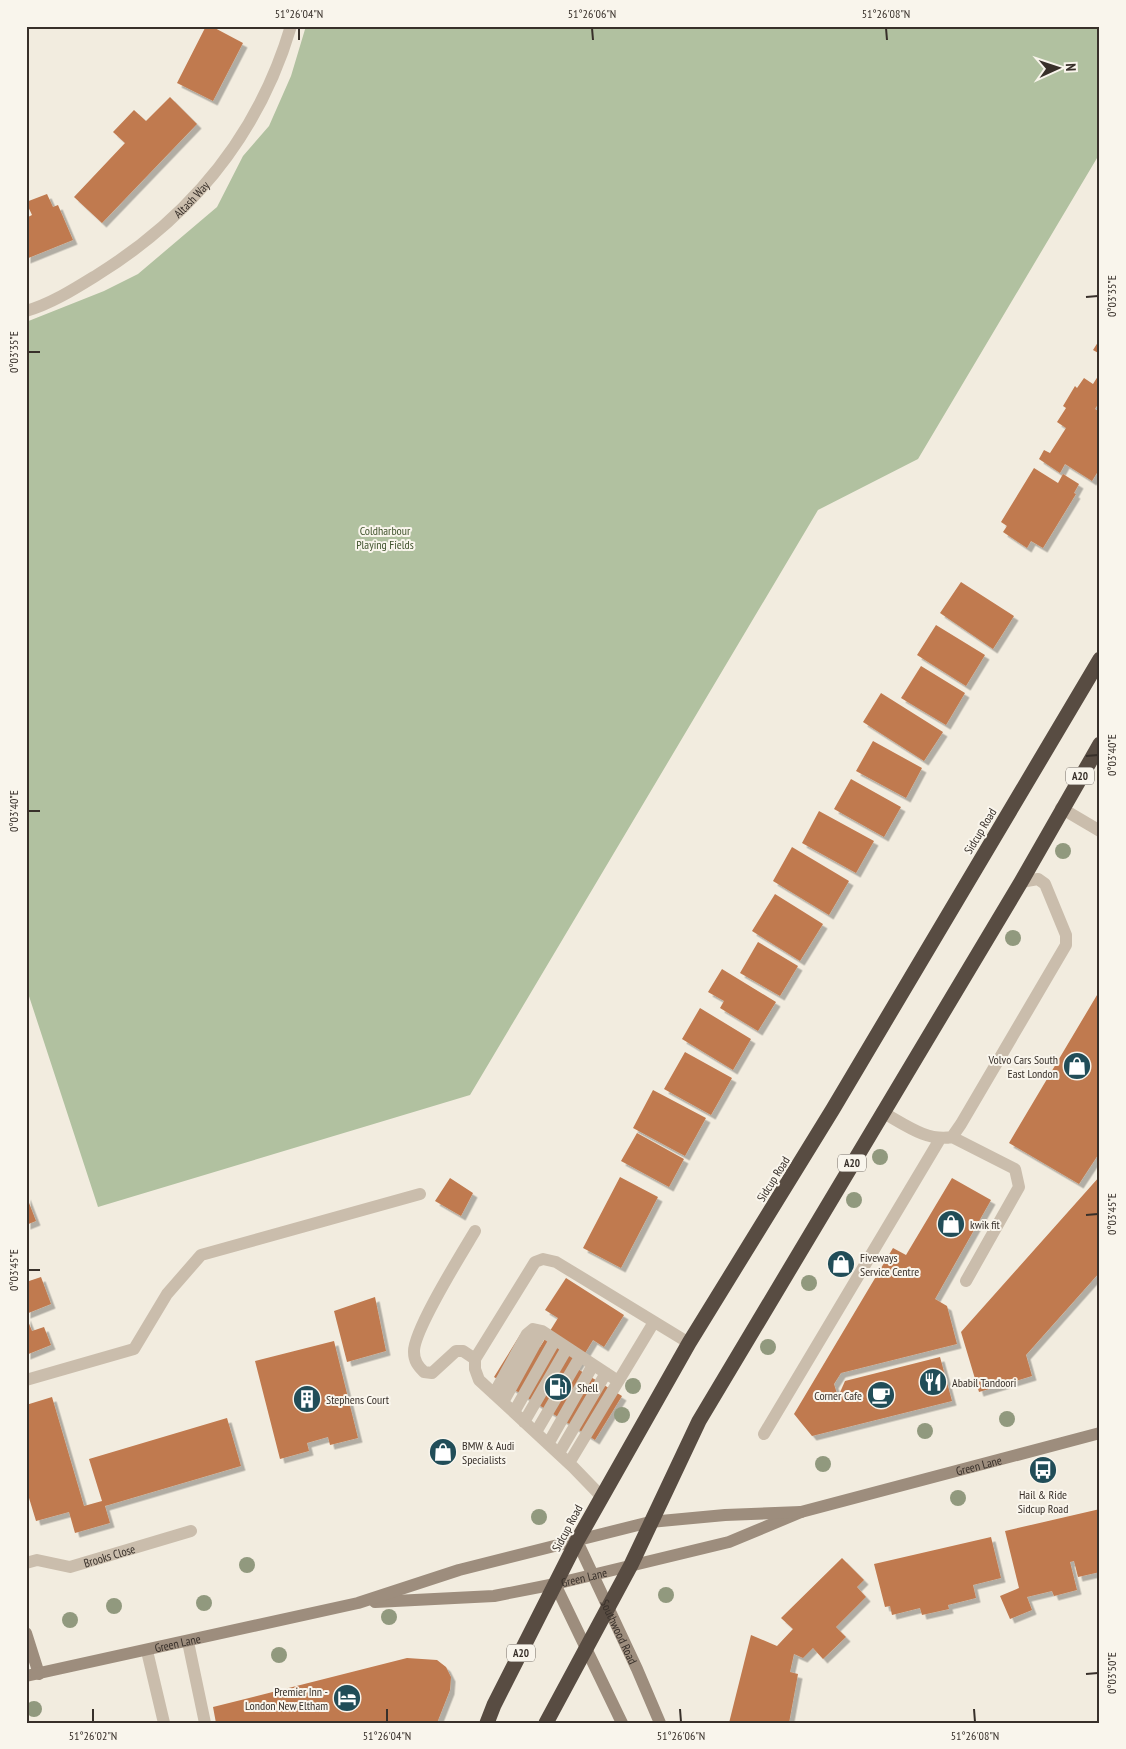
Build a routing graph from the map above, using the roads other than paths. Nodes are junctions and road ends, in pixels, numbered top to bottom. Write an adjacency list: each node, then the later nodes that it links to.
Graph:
1 (291, 26): 2 (street, Altash Way)
2 (26, 311)
3 (1100, 659): 15 (highway, Sidcup Road / A20)
4 (1100, 744): 5 (highway, A20)
5 (1061, 808): 6 (street); 7 (highway, A20)
6 (1100, 830)
7 (1021, 882): 8 (highway, A20); 9 (street)
8 (882, 1112): 9 (street); 34 (highway, A20)
9 (946, 1138): 12 (street); 28 (street)
10 (420, 1194): 21 (street)
11 (474, 1230): 18 (street)
12 (966, 1282)
13 (654, 1322): 15 (street); 18 (street); 22 (street)
14 (555, 1340): 16 (street); 23 (street); 24 (street)
15 (689, 1343): 32 (highway, Sidcup Road / A20)
16 (567, 1348): 17 (street); 25 (street)
17 (580, 1357): 19 (street); 26 (street)
18 (475, 1359): 23 (street)
19 (593, 1365): 20 (street); 29 (street)
20 (606, 1373): 22 (street); 30 (street)
21 (26, 1380)
22 (618, 1381): 31 (street)
23 (498, 1398): 24 (street)
24 (514, 1412): 25 (street)
25 (524, 1422): 26 (street)
26 (536, 1432): 29 (street)
27 (1100, 1433): 33 (main road, Green Lane)
28 (764, 1434)
29 (548, 1444): 30 (street)
30 (559, 1453): 31 (street)
31 (569, 1463): 32 (street)
32 (602, 1497): 36 (highway, Sidcup Road / A20)
33 (801, 1512): 34 (main road, Green Lane); 38 (main road, Green Lane)
34 (650, 1522): 36 (main road, Green Lane); 38 (highway, A20)
35 (191, 1531): 37 (street, Brooks Close)
36 (577, 1541): 39 (main road, Southwood Road); 40 (highway, Sidcup Road / A20); 41 (main road, Green Lane)
37 (26, 1563)
38 (631, 1566): 39 (main road, Green Lane); 42 (highway, A20)
39 (593, 1574): 40 (main road, Green Lane); 42 (main road, Southwood Road)
40 (555, 1584): 41 (main road, Green Lane); 45 (main road); 51 (highway, Sidcup Road / A20)
41 (358, 1603): 44 (main road, Green Lane)
42 (608, 1607): 45 (highway, A20); 54 (main road, Southwood Road)
43 (26, 1633): 47 (main road)
44 (188, 1642): 46 (main road, Green Lane); 50 (street)
45 (585, 1649): 52 (highway, A20); 53 (main road)
46 (147, 1651): 47 (main road, Green Lane); 49 (street)
47 (39, 1674): 48 (main road, Green Lane)
48 (26, 1676)
49 (164, 1723)
50 (205, 1723)
51 (487, 1723)
52 (546, 1723)
53 (622, 1723)
54 (660, 1723)

